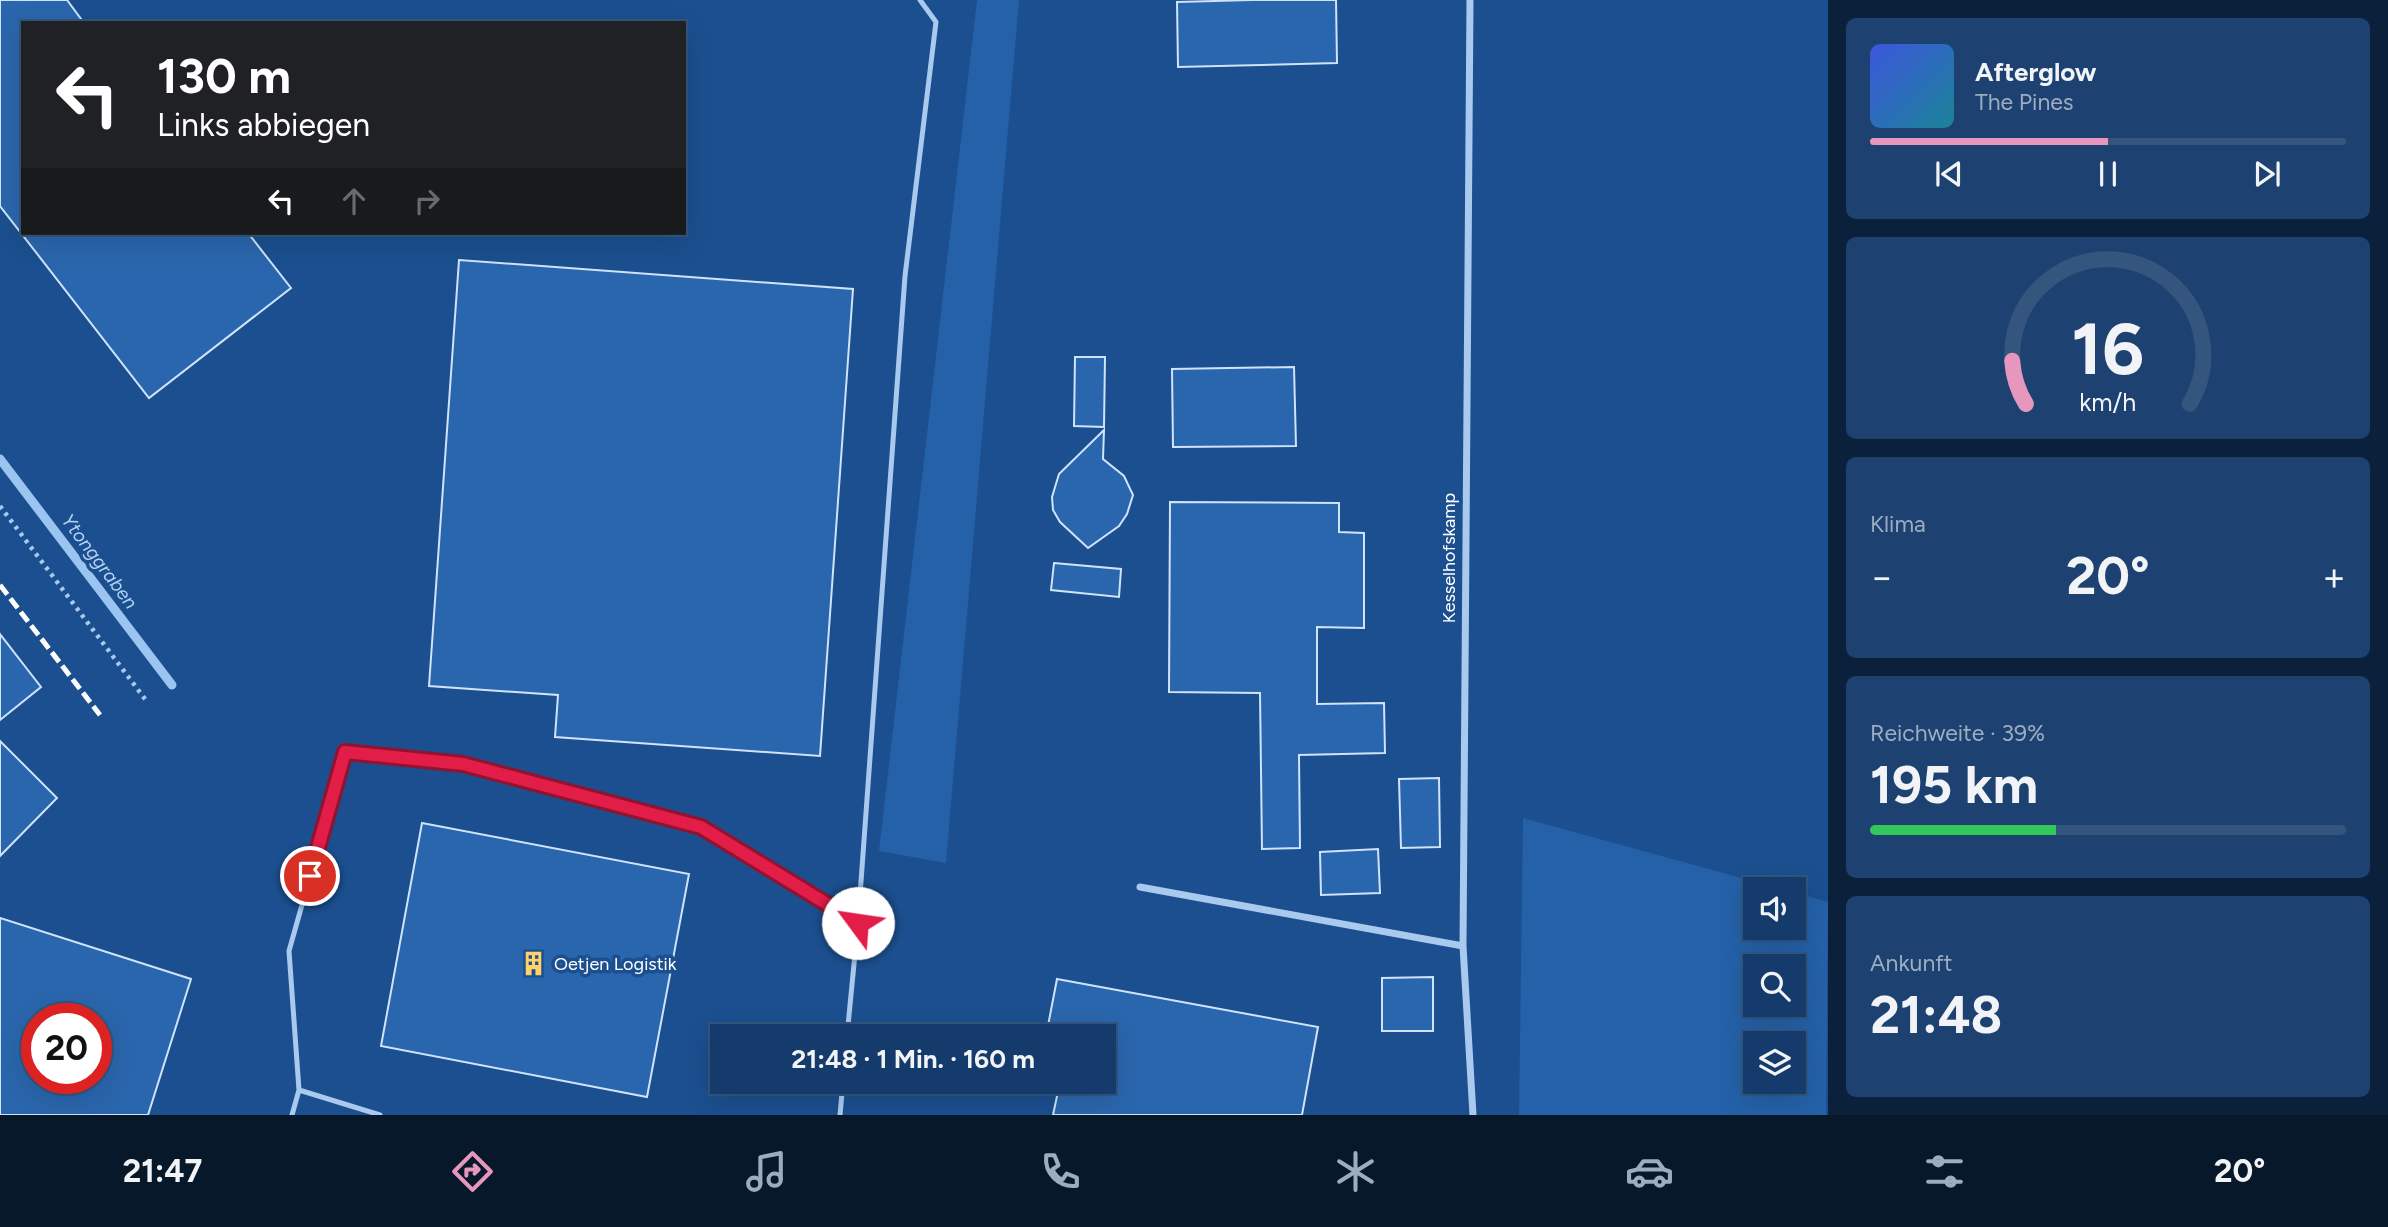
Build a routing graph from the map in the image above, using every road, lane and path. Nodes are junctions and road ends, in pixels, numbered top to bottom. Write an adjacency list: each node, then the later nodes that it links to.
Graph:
1 (920, 0): 6 (lane)
2 (1470, 0): 7 (street, Kesselhofskamp)
3 (0, 506): 4 (path)
4 (148, 703)
5 (1140, 887): 7 (street)
6 (858, 923): 8 (lane); 9 (lane)
7 (1463, 946): 14 (street, Kesselhofskamp)
8 (848, 1024)
9 (299, 1090): 11 (lane); 12 (lane)
10 (842, 1094): 13 (lane)
11 (292, 1115)
12 (380, 1115)
13 (840, 1115)
14 (1473, 1115)

